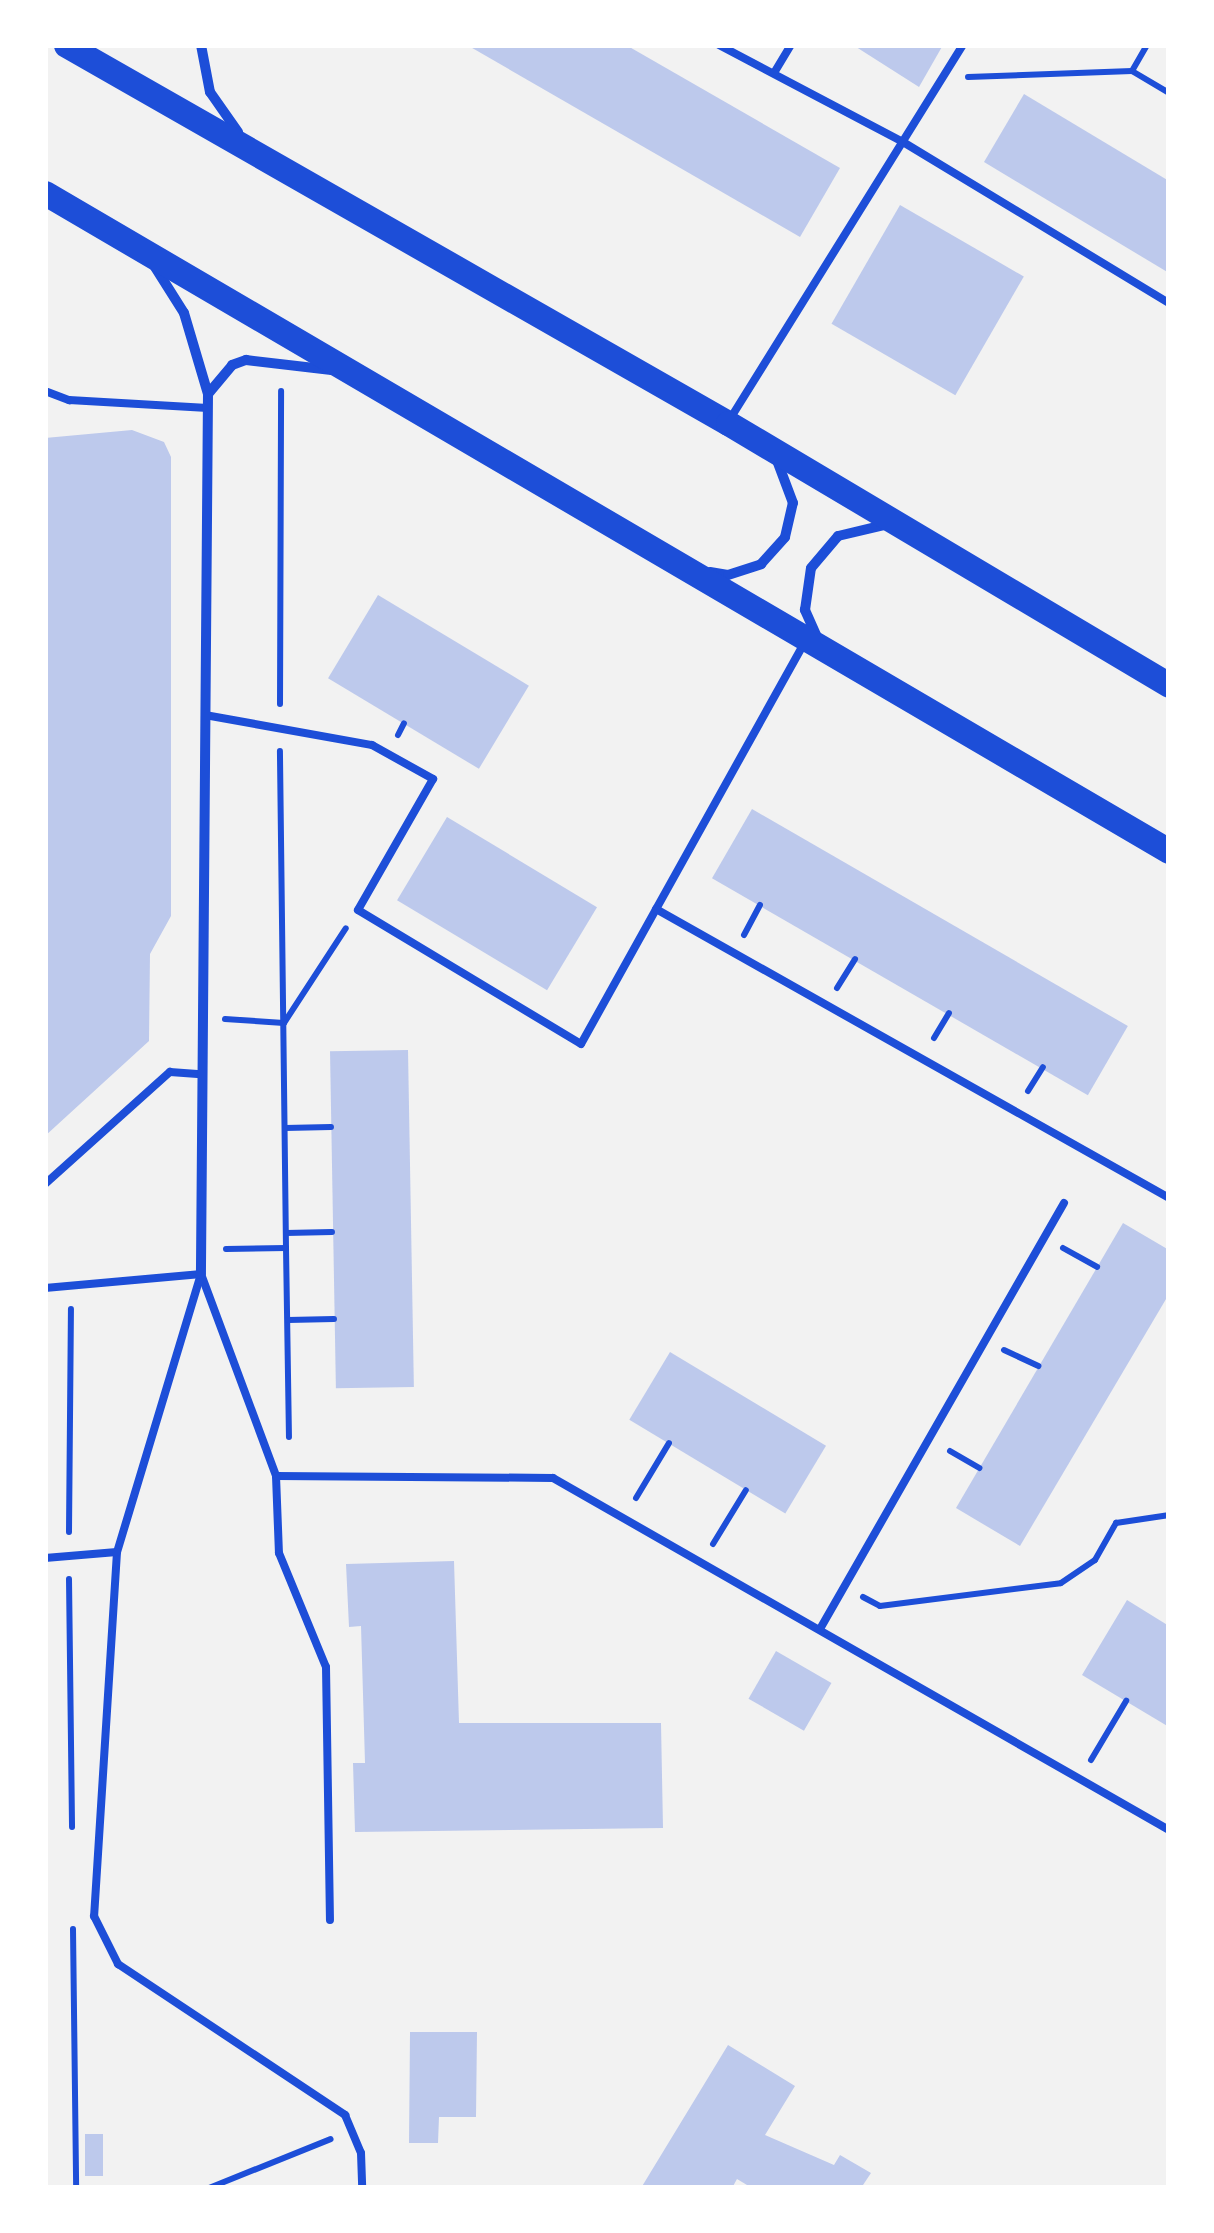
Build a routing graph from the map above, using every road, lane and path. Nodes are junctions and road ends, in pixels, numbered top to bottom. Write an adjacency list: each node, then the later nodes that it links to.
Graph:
1 (66, 45): 12 (main road)
2 (201, 45): 12 (street)
3 (718, 45): 8 (lane)
4 (791, 45): 8 (lane)
5 (963, 45): 9 (lane)
6 (1147, 45): 7 (path)
7 (1132, 71): 9 (path); 10 (path)
8 (774, 74): 11 (lane)
9 (942, 78): 11 (lane)
10 (1169, 93)
11 (903, 142): 15 (lane); 21 (lane)
12 (262, 158): 21 (main road)
13 (45, 194): 14 (main road)
14 (132, 243): 16 (main road); 19 (street)
15 (1169, 303)
16 (357, 375): 19 (street); 24 (main road)
17 (45, 391): 20 (lane)
18 (282, 392): 28 (path)
19 (208, 394): 20 (street)
20 (208, 408): 27 (street)
21 (728, 422): 22 (main road)
22 (759, 444): 23 (main road); 24 (street)
23 (900, 527): 25 (street); 26 (main road)
24 (694, 570): 25 (main road)
25 (815, 643): 29 (main road); 30 (lane)
26 (1169, 685)
27 (205, 715): 28 (lane); 32 (street)
28 (280, 729): 31 (lane); 33 (path)
29 (1169, 851)
30 (656, 909): 31 (lane); 38 (lane)
31 (358, 910): 33 (path)
32 (203, 1017): 33 (path); 34 (street)
33 (284, 1023): 36 (path)
34 (201, 1074): 37 (lane); 44 (street)
35 (331, 1127): 36 (path)
36 (285, 1128): 40 (path)
37 (45, 1184)
38 (1169, 1198)
39 (1064, 1202): 42 (lane)
40 (286, 1232): 41 (path); 43 (path)
41 (332, 1232)
42 (1044, 1238): 45 (path); 51 (lane)
43 (286, 1248): 44 (path); 50 (path)
44 (201, 1249): 46 (street)
45 (1097, 1267)
46 (201, 1274): 47 (lane); 56 (lane); 61 (lane)
47 (71, 1286): 48 (lane); 62 (path)
48 (45, 1288)
49 (334, 1319): 50 (path)
50 (288, 1320): 57 (path)
51 (984, 1340): 52 (path); 53 (lane)
52 (1039, 1366)
53 (928, 1439): 55 (path); 65 (lane)
54 (669, 1443): 59 (path)
55 (979, 1468)
56 (276, 1476): 57 (lane); 72 (lane)
57 (289, 1476): 59 (lane)
58 (746, 1490): 64 (path)
59 (626, 1515): 64 (lane)
60 (1169, 1515): 65 (path)
61 (117, 1552): 62 (lane); 73 (lane)
62 (69, 1556): 63 (lane); 70 (path)
63 (45, 1558)
64 (703, 1562): 66 (lane)
65 (844, 1587): 66 (lane)
66 (820, 1628): 68 (lane)
67 (1126, 1701): 68 (path)
68 (1081, 1779): 69 (lane)
69 (1169, 1830)
70 (72, 1832)
71 (73, 1912): 74 (path)
72 (330, 1920)
73 (355, 2129): 75 (path); 76 (lane)
74 (76, 2188)
75 (209, 2188)
76 (362, 2188)

